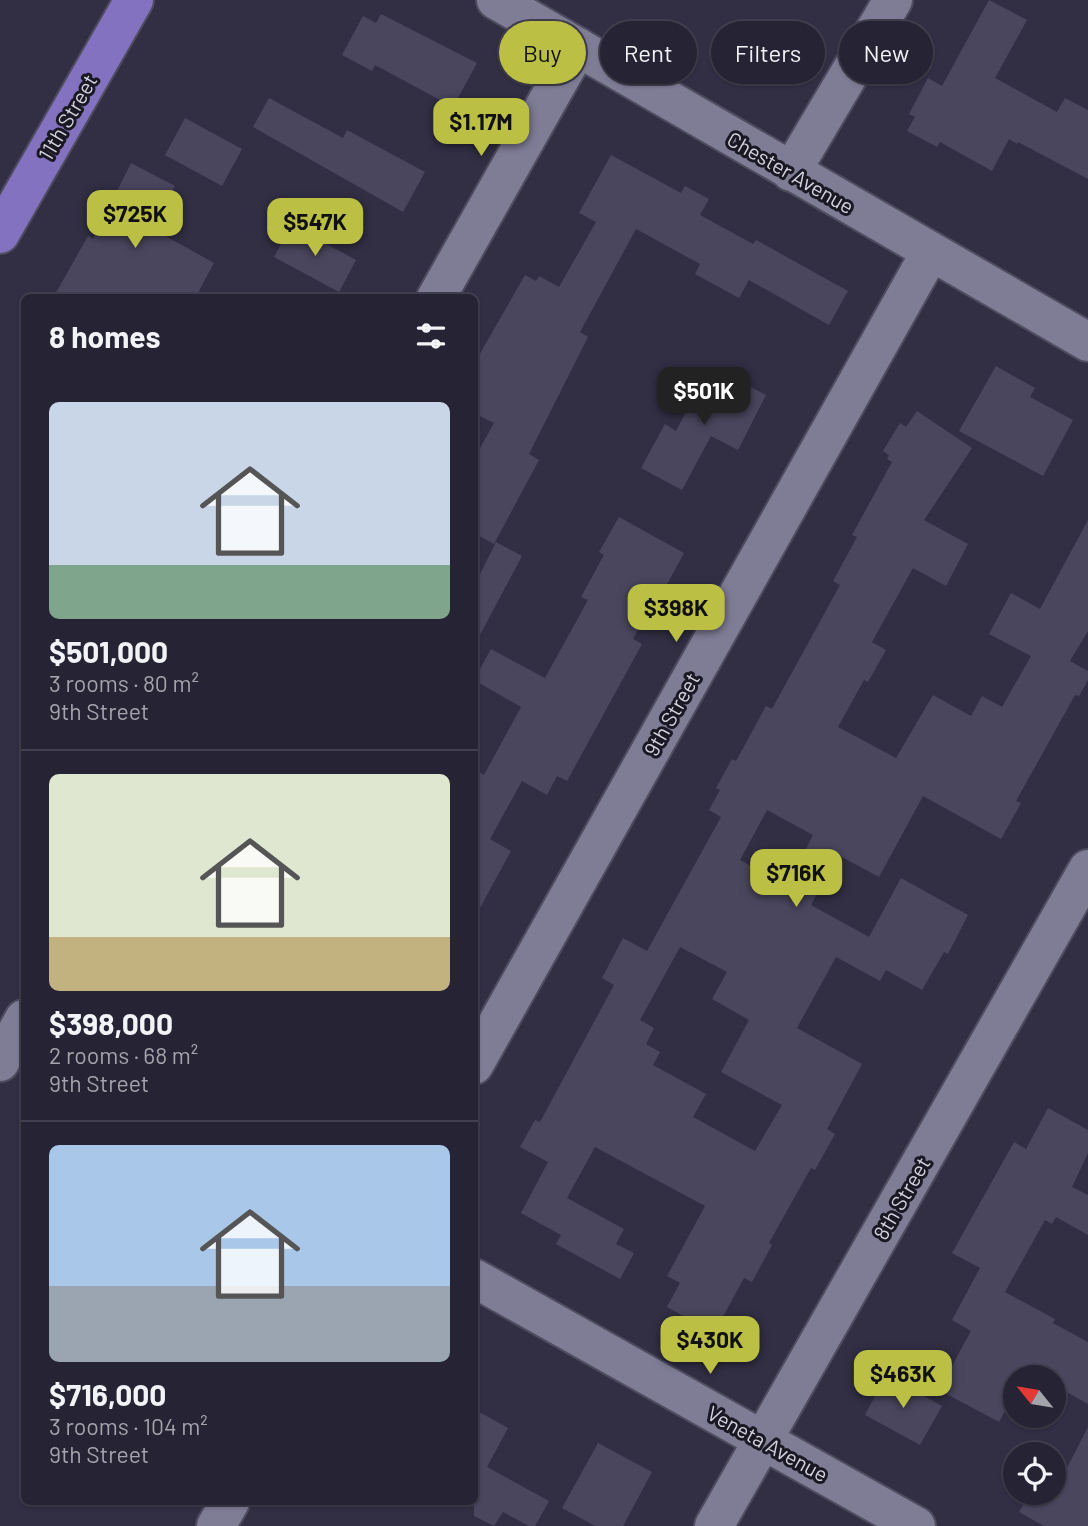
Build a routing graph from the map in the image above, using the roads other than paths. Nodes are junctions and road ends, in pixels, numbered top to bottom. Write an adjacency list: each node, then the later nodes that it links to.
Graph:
1 (134, 0): 8 (main road, 11th Street)
2 (496, 0): 4 (street, Chester Avenue)
3 (893, 0): 7 (street)
4 (533, 21)
5 (586, 52): 7 (street, Chester Avenue)
6 (557, 84): 10 (street)
7 (791, 172): 9 (street, Chester Avenue)
8 (3, 223)
9 (930, 253): 11 (street, Chester Avenue); 14 (street, 9th Street)
10 (438, 294)
11 (1088, 342)
12 (1088, 869): 17 (street, 8th Street)
13 (18, 1019): 15 (street)
14 (478, 1058)
15 (0, 1062)
16 (478, 1280): 17 (street, Veneta Avenue)
17 (763, 1440): 20 (street, 8th Street); 21 (street, Veneta Avenue)
18 (227, 1505): 19 (street)
19 (216, 1526)
20 (713, 1526)
21 (916, 1526)

